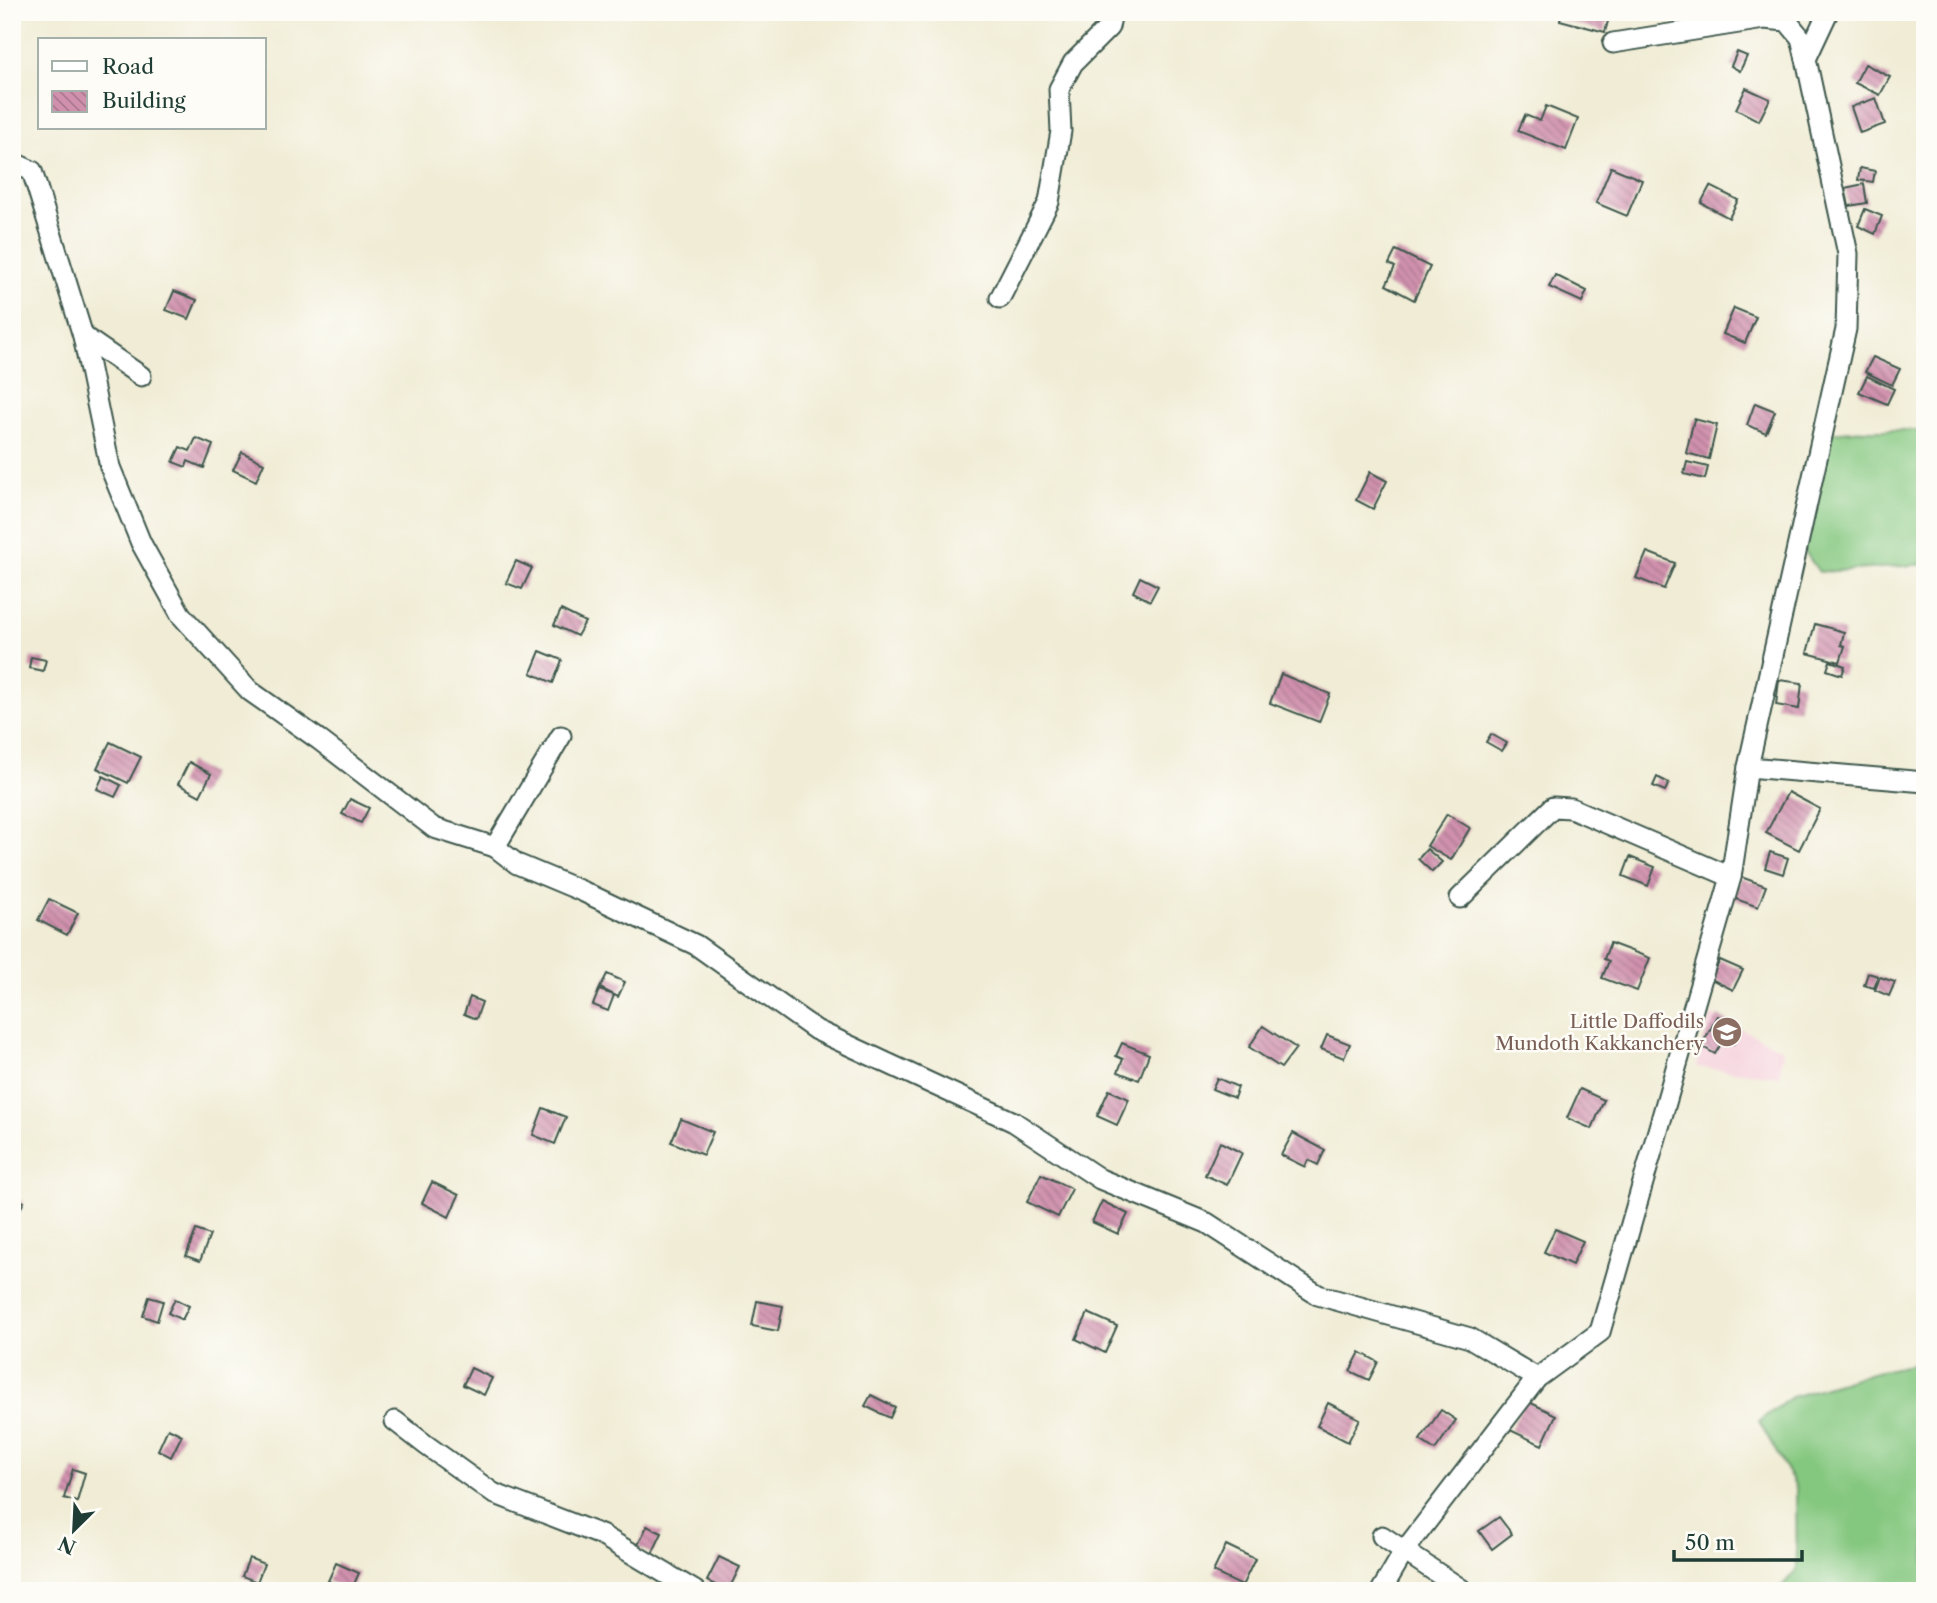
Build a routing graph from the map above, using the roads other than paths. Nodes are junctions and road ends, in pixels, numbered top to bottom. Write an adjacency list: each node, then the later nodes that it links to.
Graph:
1 (1112, 12): 6 (street)
2 (1828, 12): 4 (street)
3 (1614, 43): 4 (street)
4 (1806, 59): 10 (street)
5 (12, 162): 7 (street)
6 (1000, 298)
7 (83, 336): 8 (street); 12 (street)
8 (141, 376)
9 (562, 736): 12 (street)
10 (1748, 767): 11 (street); 13 (street)
11 (1925, 782)
12 (495, 847): 15 (street)
13 (1731, 877): 14 (street); 15 (street)
14 (1460, 898)
15 (1537, 1378): 18 (street)
16 (396, 1421): 19 (street)
17 (1382, 1536): 18 (street)
18 (1405, 1550): 20 (street); 21 (street)
19 (695, 1591)
20 (1381, 1591)
21 (1464, 1591)

